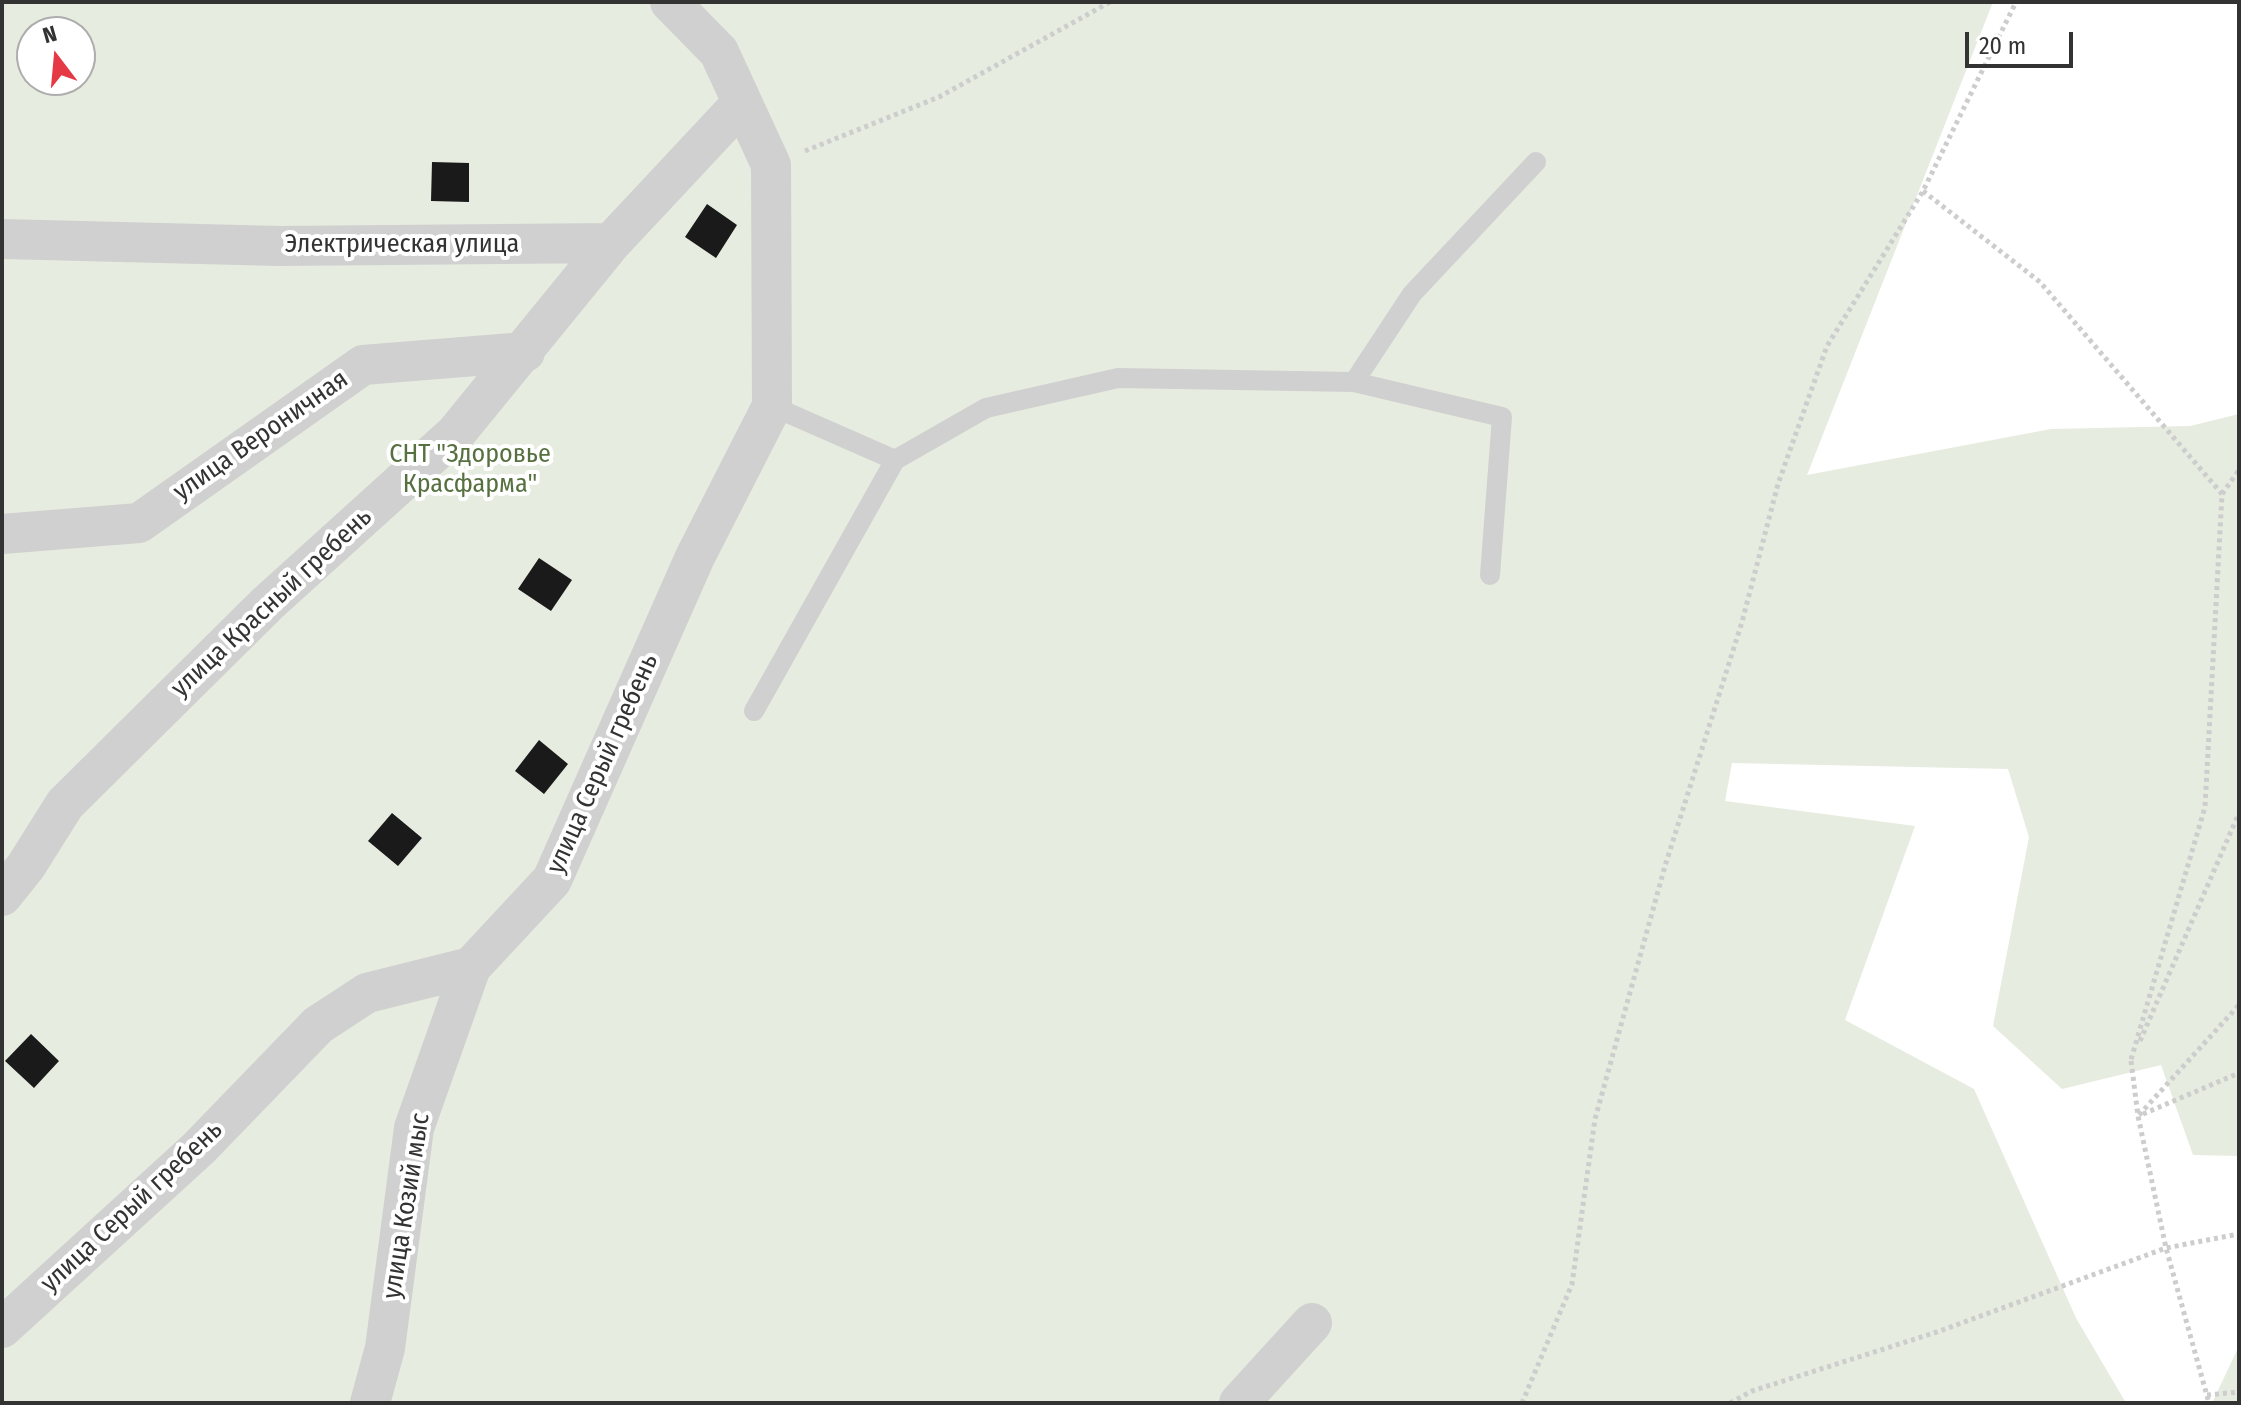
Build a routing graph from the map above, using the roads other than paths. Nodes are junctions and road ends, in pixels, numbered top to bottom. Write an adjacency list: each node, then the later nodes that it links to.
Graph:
1 (670, 2): 2 (street)
2 (742, 103): 5 (street); 8 (street, улица Серый гребень)
3 (1536, 162): 7 (lane)
4 (2, 239): 5 (street, Электрическая улица)
5 (611, 243): 6 (street, улица Красный гребень)
6 (525, 352): 10 (street, улица Вероничная); 13 (street, улица Красный гребень)
7 (1354, 382): 9 (lane); 11 (lane)
8 (772, 406): 9 (lane); 14 (street, улица Серый гребень)
9 (895, 460): 12 (lane)
10 (2, 534)
11 (1490, 575)
12 (754, 711)
13 (2, 896)
14 (471, 967): 16 (street, улица Серый гребень); 17 (street, улица Козий мыс)
15 (1312, 1323): 18 (street)
16 (2, 1328)
17 (370, 1403)
18 (1239, 1403)

